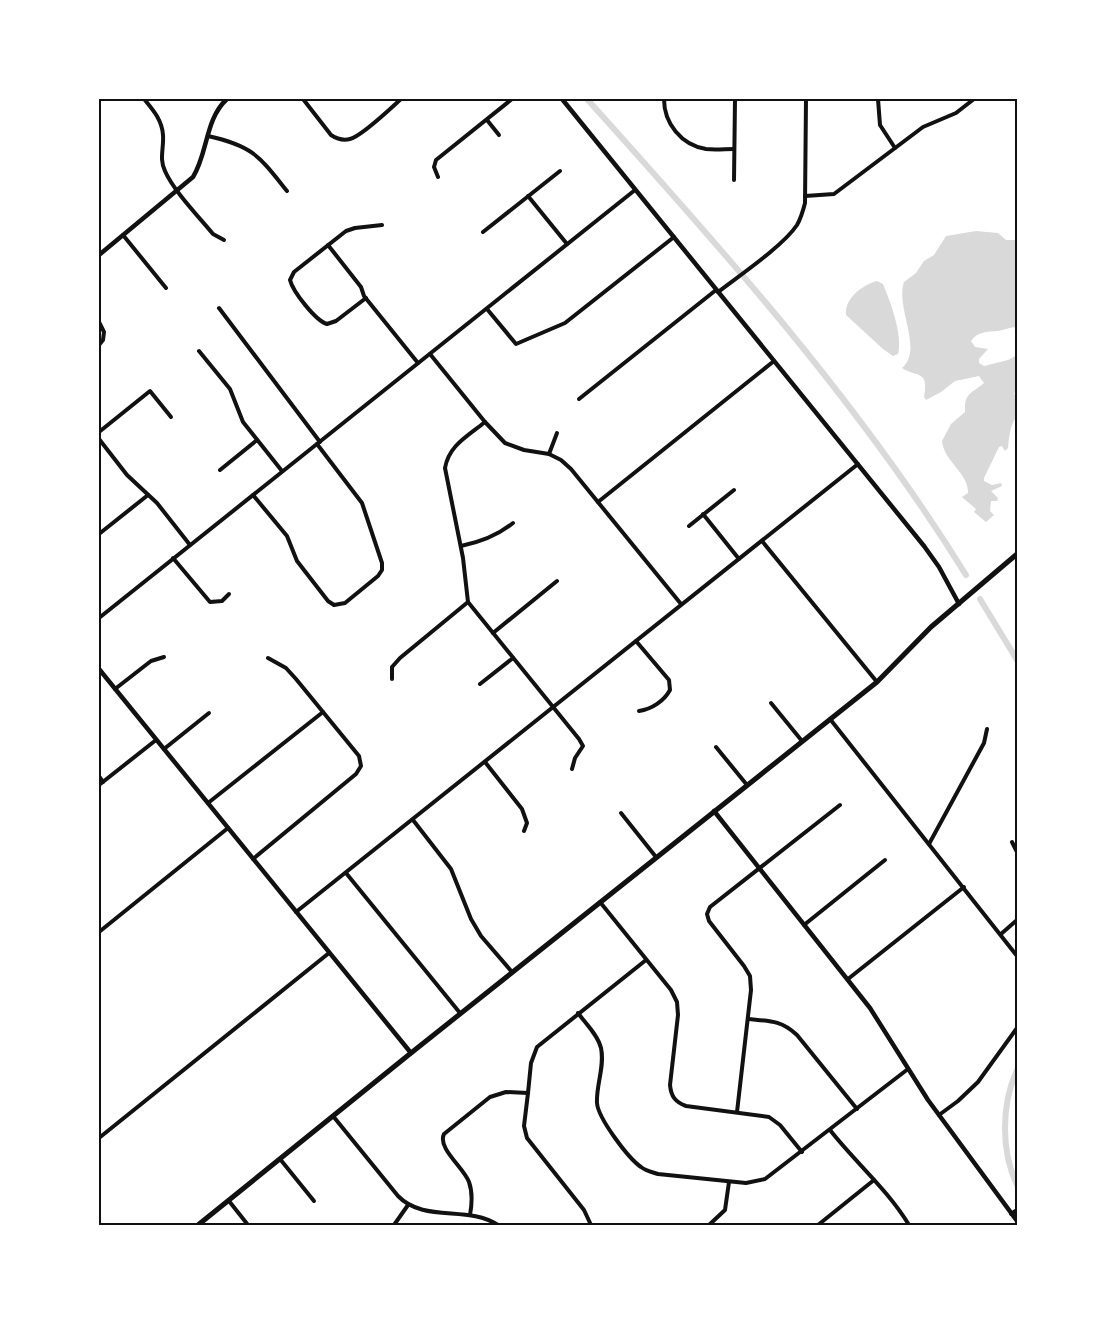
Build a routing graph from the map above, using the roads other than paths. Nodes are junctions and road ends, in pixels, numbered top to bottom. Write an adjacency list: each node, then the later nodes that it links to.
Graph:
1 (144, 99): 21 (street)
2 (227, 99): 14 (street)
3 (303, 99): 4 (street)
4 (401, 99)
5 (512, 99): 12 (street)
6 (562, 99): 20 (street)
7 (664, 99): 16 (street)
8 (735, 99): 16 (street)
9 (806, 99): 24 (street)
10 (878, 99): 15 (street)
11 (974, 99): 15 (street)
12 (487, 120): 13 (street); 18 (street)
13 (499, 135)
14 (208, 136): 21 (street); 22 (street)
15 (895, 148): 24 (street)
16 (734, 149): 19 (street)
17 (560, 171): 23 (street)
18 (438, 177)
19 (734, 180)
20 (635, 190): 28 (street); 30 (street)
21 (179, 191): 27 (street); 29 (street)
22 (287, 191)
23 (528, 196): 26 (street); 30 (street)
24 (805, 196): 34 (street)
25 (382, 225): 31 (street)
26 (483, 232)
27 (123, 235): 32 (street); 33 (street)
28 (674, 237): 34 (street); 37 (street)
29 (224, 240)
30 (567, 244): 37 (street)
31 (328, 245): 35 (street); 35 (street)
32 (99, 255)
33 (166, 288)
34 (717, 291): 42 (street); 44 (street)
35 (366, 298): 43 (street)
36 (219, 308): 51 (street)
37 (487, 309): 41 (street)
38 (99, 322): 39 (street)
39 (99, 345)
40 (199, 351): 50 (street)
41 (430, 354): 43 (street); 46 (street)
42 (774, 361): 53 (street); 59 (street)
43 (418, 363): 51 (street)
44 (579, 399)
45 (171, 417): 47 (street)
46 (485, 422): 52 (street); 66 (street)
47 (99, 432)
48 (557, 433): 52 (street)
49 (99, 439): 57 (street)
50 (257, 440): 54 (street); 55 (street)
51 (318, 443): 55 (street); 58 (street)
52 (549, 454): 59 (street)
53 (858, 464): 64 (street); 74 (street)
54 (220, 470)
55 (282, 471): 58 (street)
56 (734, 490): 60 (street)
57 (148, 495): 63 (street); 65 (street)
58 (253, 495): 65 (street)
59 (598, 502): 73 (street)
60 (703, 514): 62 (street); 69 (street)
61 (513, 523): 66 (street)
62 (689, 526)
63 (99, 534)
64 (762, 541): 69 (street); 83 (street)
65 (190, 545): 68 (street)
66 (461, 546): 72 (street)
67 (1017, 554): 74 (main road)
68 (173, 558): 71 (street); 75 (street)
69 (738, 559): 73 (street)
70 (557, 581): 76 (street)
71 (229, 594)
72 (468, 602): 76 (street); 82 (street)
73 (681, 604): 77 (street)
74 (959, 604): 83 (main road)
75 (99, 618)
76 (493, 633): 80 (street)
77 (636, 641): 87 (street); 88 (street)
78 (164, 657): 85 (street)
79 (268, 658): 89 (street)
80 (513, 658): 84 (street); 87 (street)
81 (99, 669): 85 (street)
82 (392, 679)
83 (877, 682): 91 (main road)
84 (480, 684)
85 (115, 689): 93 (street)
86 (771, 703): 94 (street)
87 (553, 708): 97 (street); 98 (street)
88 (639, 711)
89 (323, 712): 102 (street); 113 (street)
90 (208, 713): 96 (street)
91 (830, 719): 94 (main road); 110 (street)
92 (987, 729): 110 (street)
93 (156, 740): 96 (street); 100 (street)
94 (802, 741): 101 (main road)
95 (716, 747): 101 (street)
96 (164, 749): 102 (street)
97 (485, 762): 106 (street); 108 (street)
98 (572, 768)
99 (99, 776): 100 (street)
100 (101, 783)
101 (747, 785): 104 (main road)
102 (208, 803): 107 (street)
103 (840, 805): 115 (street)
104 (714, 811): 112 (main road); 115 (street)
105 (621, 813): 112 (street)
106 (412, 820): 116 (street); 127 (street)
107 (228, 828): 113 (street); 122 (street)
108 (524, 831)
109 (1012, 842): 111 (street)
110 (929, 844): 117 (street)
111 (1017, 852)
112 (656, 857): 118 (main road)
113 (253, 859): 119 (street)
114 (885, 860): 121 (street)
115 (760, 869): 121 (street); 131 (street)
116 (346, 873): 119 (street); 129 (street)
117 (963, 886): 123 (street); 128 (street)
118 (600, 902): 126 (street); 127 (main road)
119 (296, 912): 124 (street)
120 (1017, 920): 123 (street)
121 (804, 925): 128 (street)
122 (99, 932)
123 (1001, 934): 125 (street)
124 (329, 953): 133 (street); 141 (street)
125 (1017, 956)
126 (646, 960): 130 (street); 137 (street)
127 (512, 972): 129 (main road)
128 (848, 979): 134 (street)
129 (460, 1013): 133 (main road)
130 (578, 1013): 135 (street); 145 (street)
131 (748, 1019): 136 (street); 137 (street)
132 (1017, 1028): 138 (street)
133 (411, 1053): 139 (main road)
134 (908, 1069): 136 (street); 138 (street)
135 (528, 1093): 151 (street); 157 (street)
136 (857, 1109): 140 (street)
137 (737, 1112): 142 (street)
138 (939, 1115): 150 (street)
139 (333, 1116): 143 (main road); 148 (street)
140 (830, 1130): 142 (street); 144 (street)
141 (99, 1138)
142 (802, 1152): 145 (street)
143 (280, 1159): 146 (main road); 147 (street)
144 (874, 1180): 159 (street); 160 (street)
145 (729, 1182): 158 (street)
146 (229, 1201): 153 (main road); 154 (street)
147 (314, 1201)
148 (408, 1205): 151 (street); 155 (street)
149 (1017, 1210): 150 (street)
150 (1011, 1214): 152 (street)
151 (470, 1215): 156 (street)
152 (1017, 1221)
153 (198, 1225)
154 (249, 1225)
155 (394, 1225)
156 (498, 1225)
157 (591, 1225)
158 (709, 1225)
159 (818, 1225)
160 (909, 1225)

